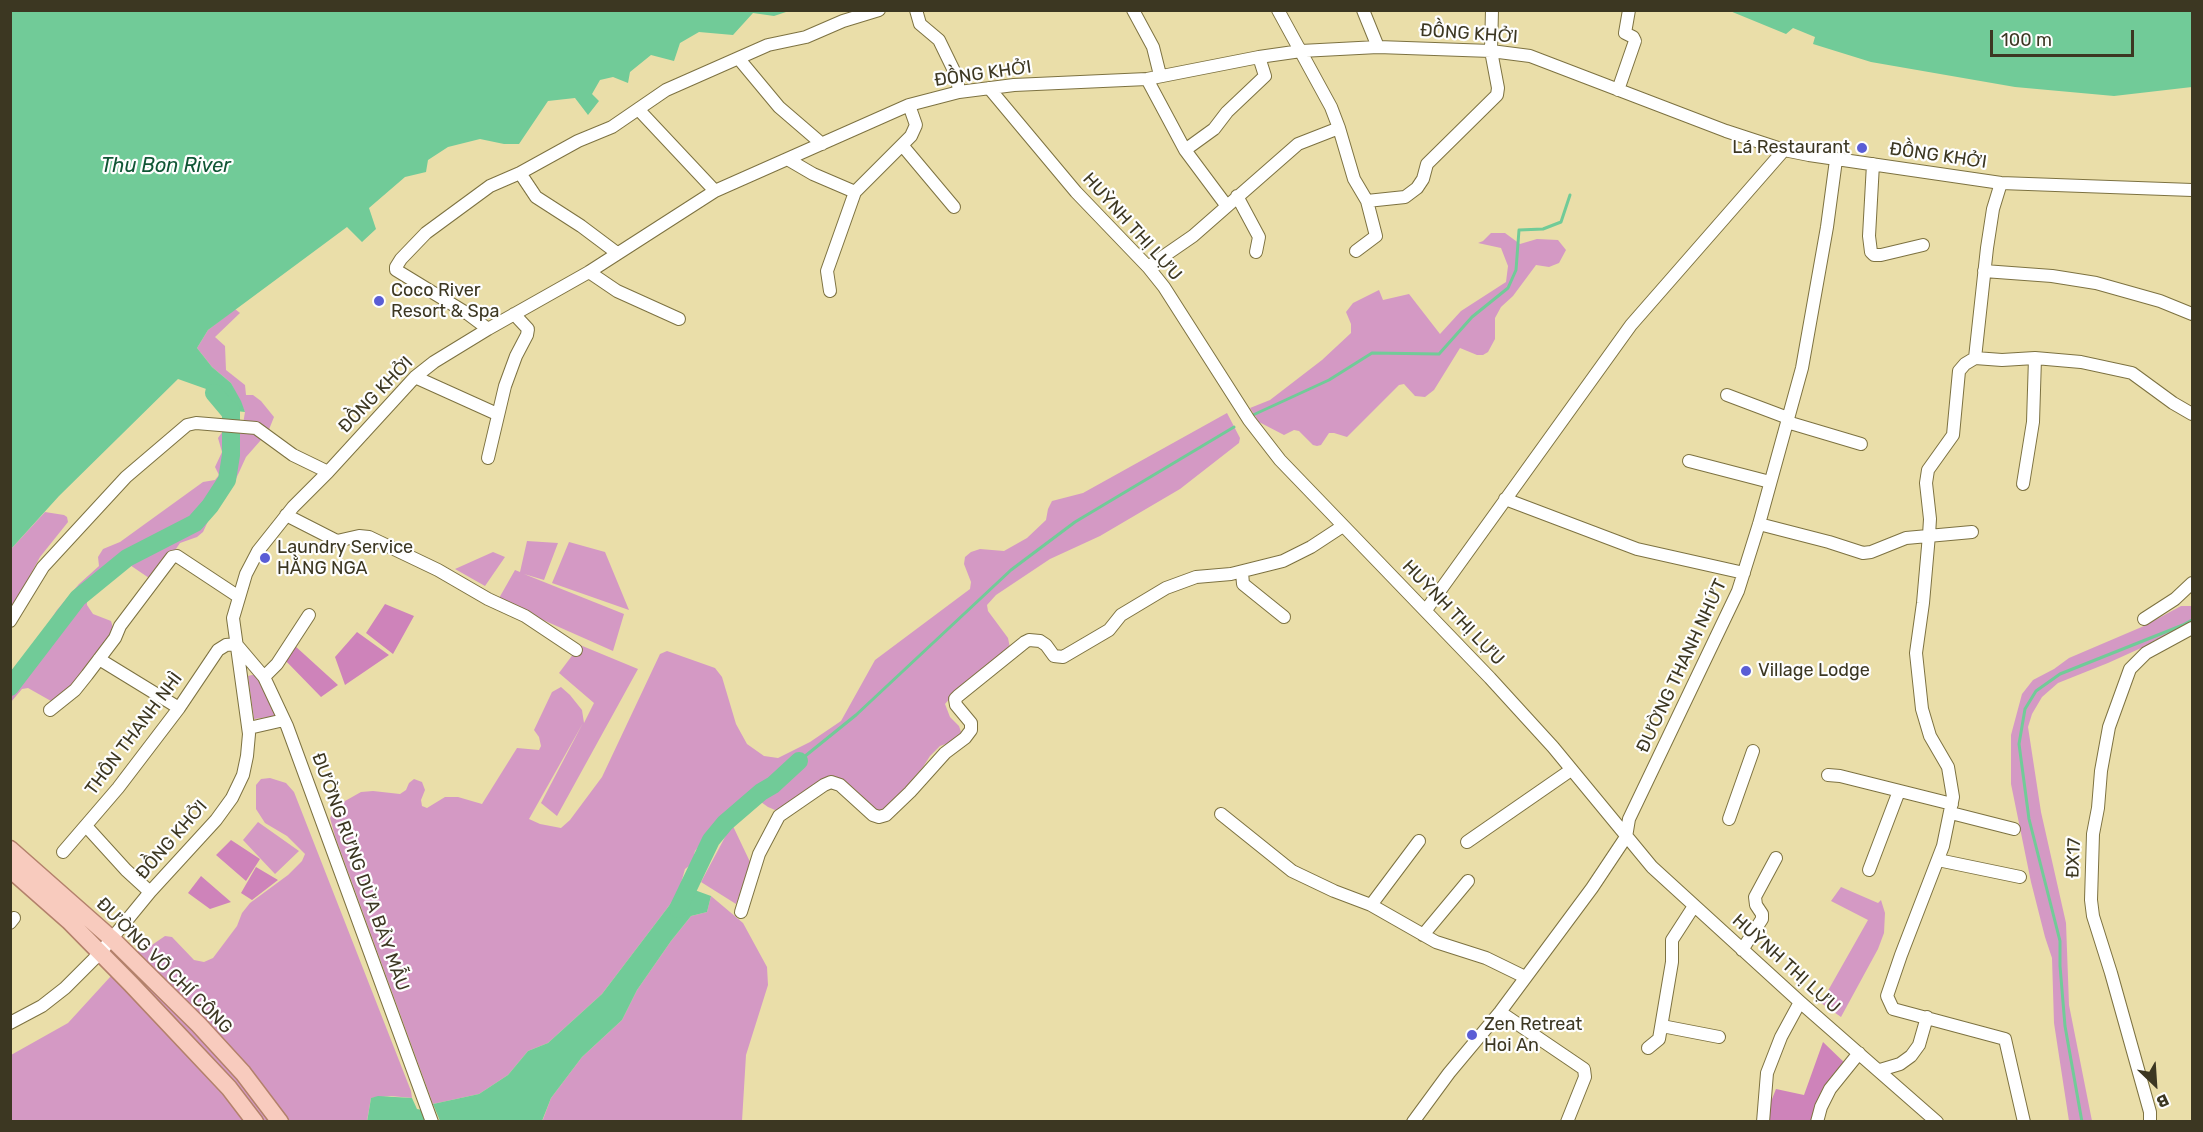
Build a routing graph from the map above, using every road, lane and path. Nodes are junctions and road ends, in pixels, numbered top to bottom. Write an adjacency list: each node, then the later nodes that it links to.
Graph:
1 (879, 10): 12 (street)
2 (916, 10): 17 (street)
3 (1133, 10): 13 (street)
4 (1278, 10): 9 (street)
5 (1363, 10): 8 (street)
6 (1492, 10): 10 (street)
7 (1629, 10): 16 (street)
8 (1378, 48): 9 (street, ĐỒNG KHỞI); 10 (street, ĐỒNG KHỞI)
9 (1301, 51): 11 (street, ĐỒNG KHỞI); 20 (street)
10 (1491, 51): 16 (street, ĐỒNG KHỞI); 34 (street)
11 (1259, 57): 13 (street, ĐỒNG KHỞI); 23 (street)
12 (739, 59): 19 (street); 21 (street)
13 (1160, 75): 14 (street, ĐỒNG KHỞI)
14 (1147, 79): 15 (street, ĐỒNG KHỞI); 23 (street)
15 (990, 88): 17 (street, ĐỒNG KHỞI); 41 (street, HUỲNH THỊ LỰU)
16 (1618, 90): 24 (street, ĐỒNG KHỞI)
17 (959, 92): 18 (street, ĐỒNG KHỞI)
18 (909, 105): 21 (street, ĐỒNG KHỞI); 22 (street)
19 (638, 109): 28 (street); 31 (street)
20 (1339, 128): 33 (street); 34 (street)
21 (822, 144): 25 (street, ĐỒNG KHỞI)
22 (902, 145): 32 (street); 36 (street)
23 (1185, 150): 35 (street)
24 (1784, 150): 26 (street, ĐỒNG KHỞI); 62 (street)
25 (789, 160): 31 (street, ĐỒNG KHỞI); 32 (street)
26 (1836, 160): 27 (street, ĐỒNG KHỞI); 55 (street, ĐƯỜNG THANH NHỨT)
27 (1873, 164): 29 (street, ĐỒNG KHỞI); 37 (street)
28 (520, 173): 40 (street); 48 (street)
29 (2001, 183): 30 (street, ĐỒNG KHỞI); 43 (street)
30 (2193, 190)
31 (716, 191): 40 (street, ĐỒNG KHỞI)
32 (855, 192): 44 (street)
33 (1237, 196): 35 (street); 39 (street)
34 (1367, 201): 38 (street)
35 (1226, 206): 41 (street)
36 (954, 207)
37 (1923, 245)
38 (1356, 251)
39 (1256, 252)
40 (617, 253): 42 (street, ĐỒNG KHỞI)
41 (1148, 267): 65 (street, HUỲNH THỊ LỰU)
42 (589, 272): 45 (street, ĐỒNG KHỞI); 47 (street)
43 (1984, 272): 46 (street); 49 (street)
44 (830, 291)
45 (514, 314): 48 (street, ĐỒNG KHỞI); 53 (street)
46 (2193, 314)
47 (679, 320)
48 (488, 329): 51 (street, ĐỒNG KHỞI)
49 (1975, 358): 50 (street); 67 (street)
50 (2035, 358): 54 (street); 61 (street)
51 (415, 377): 53 (street); 59 (street, ĐỒNG KHỞI)
52 (1727, 395): 55 (street)
53 (497, 414): 57 (street)
54 (2193, 414)
55 (1787, 420): 56 (street); 60 (street, ĐƯỜNG THANH NHỨT)
56 (1861, 444)
57 (488, 458)
58 (1689, 461): 60 (street)
59 (328, 472): 63 (street, ĐỒNG KHỞI); 76 (street)
60 (1770, 482): 64 (street, ĐƯỜNG THANH NHỨT)
61 (2023, 484)
62 (1505, 499): 69 (street); 72 (street)
63 (286, 515): 71 (street, ĐỒNG KHỞI); 79 (street)
64 (1759, 524): 67 (street); 69 (street, ĐƯỜNG THANH NHỨT)
65 (1343, 526): 68 (street); 72 (street, HUỲNH THỊ LỰU)
66 (1972, 532): 67 (street)
67 (1929, 535): 90 (street)
68 (1242, 572): 74 (street); 109 (street)
69 (1744, 573): 95 (street, ĐƯỜNG THANH NHỨT)
70 (2193, 583): 75 (street)
71 (239, 597): 78 (street, ĐỒNG KHỞI); 80 (street)
72 (1426, 610): 87 (street, HUỲNH THỊ LỰU)
73 (309, 615): 81 (street)
74 (1284, 617)
75 (2144, 619)
76 (10, 621)
77 (2193, 628): 133 (street, ĐX17)
78 (236, 644): 81 (street, ĐƯỜNG RỪNG DỪA BẢY MẪU); 82 (street, THÔN THANH NHÌ); 85 (street, ĐỒNG KHỞI)
79 (576, 650)
80 (99, 659): 82 (street); 83 (street)
81 (264, 677): 84 (street, ĐƯỜNG RỪNG DỪA BẢY MẪU)
82 (179, 708): 93 (street, THÔN THANH NHÌ)
83 (50, 710)
84 (284, 720): 85 (street); 126 (street, ĐƯỜNG RỪNG DỪA BẢY MẪU)
85 (249, 728): 106 (street, ĐỒNG KHỞI)
86 (1753, 751): 92 (street)
87 (1571, 770): 95 (street, HUỲNH THỊ LỰU); 97 (street)
88 (1828, 775): 89 (street)
89 (1899, 791): 90 (street); 103 (street)
90 (1951, 808): 94 (street); 101 (street)
91 (1221, 814): 107 (street)
92 (1729, 819)
93 (86, 826): 99 (street, THÔN THANH NHÌ); 106 (street)
94 (2014, 829)
95 (1626, 837): 108 (street, HUỲNH THỊ LỰU); 114 (street, ĐƯỜNG THANH NHỨT)
96 (1419, 842): 107 (street)
97 (1467, 842)
98 (10, 849): 111 (main road, ĐƯỜNG VÕ CHÍ CÔNG)
99 (63, 852)
100 (1776, 858): 112 (street)
101 (1938, 860): 104 (street); 117 (street)
102 (10, 869): 113 (main road, ĐƯỜNG VÕ CHÍ CÔNG)
103 (1869, 870)
104 (2020, 877)
105 (1468, 881): 110 (street)
106 (150, 892): 111 (street, ĐỒNG KHỞI)
107 (1371, 905): 110 (street)
108 (1694, 906): 112 (street, HUỲNH THỊ LỰU); 119 (street)
109 (741, 912)
110 (1423, 935): 114 (street)
111 (112, 939): 113 (street, ĐỒNG KHỞI); 125 (main road, ĐƯỜNG VÕ CHÍ CÔNG)
112 (1742, 950): 115 (street, HUỲNH THỊ LỰU)
113 (100, 953): 118 (street); 124 (main road, ĐƯỜNG VÕ CHÍ CÔNG)
114 (1525, 976): 116 (street, ĐƯỜNG THANH NHỨT)
115 (1800, 1002): 122 (street, HUỲNH THỊ LỰU); 129 (street)
116 (1500, 1012): 127 (street, ĐƯỜNG THANH NHỨT); 128 (street)
117 (1927, 1017): 123 (street); 132 (street)
118 (10, 1023)
119 (1662, 1026): 120 (street); 121 (street)
120 (1719, 1037)
121 (1648, 1048)
122 (1859, 1053): 123 (street, HUỲNH THỊ LỰU); 130 (street)
123 (1880, 1071): 131 (street, HUỲNH THỊ LỰU)
124 (255, 1122)
125 (280, 1122)
126 (432, 1122)
127 (1413, 1122)
128 (1567, 1122)
129 (1763, 1122)
130 (1817, 1122)
131 (1937, 1122)
132 (2024, 1122)
133 (2150, 1122)

